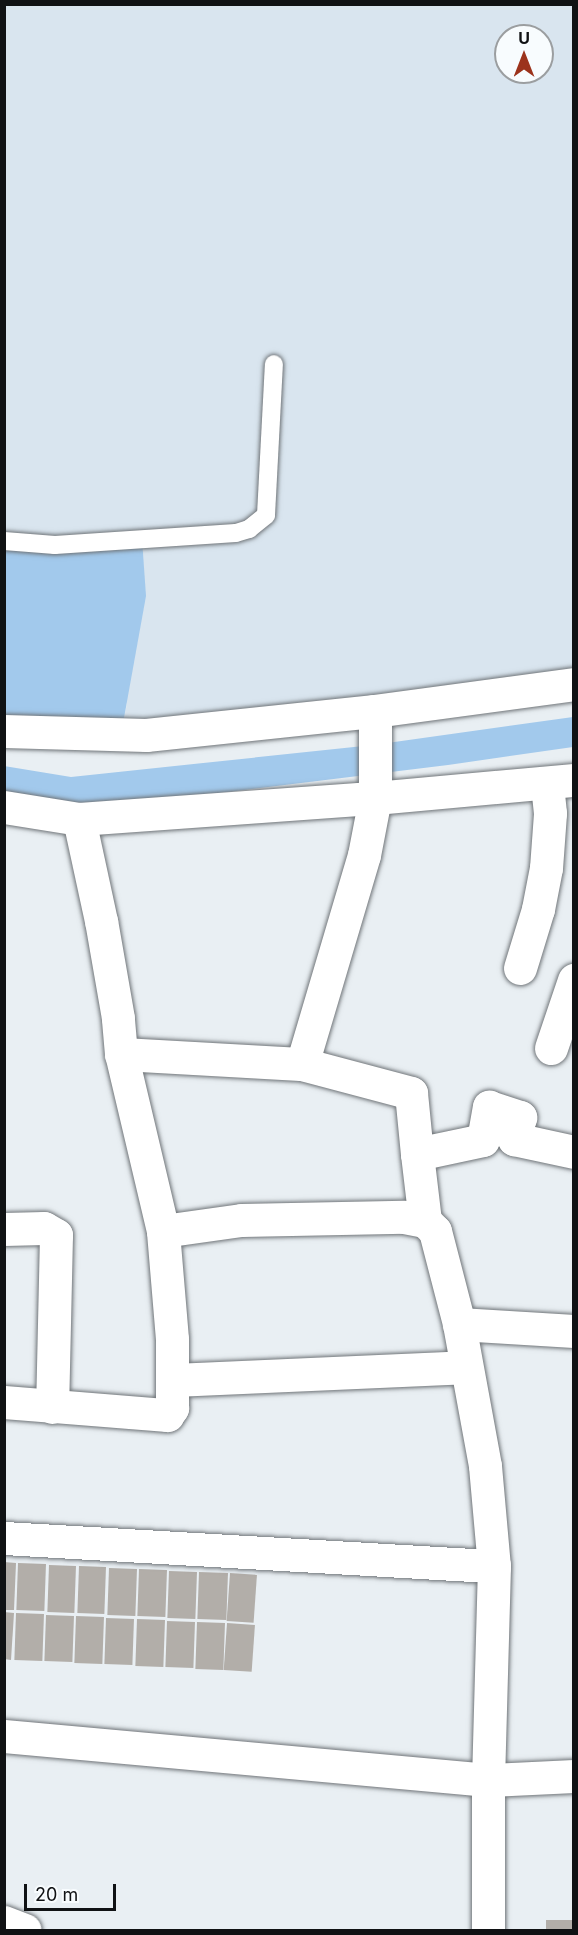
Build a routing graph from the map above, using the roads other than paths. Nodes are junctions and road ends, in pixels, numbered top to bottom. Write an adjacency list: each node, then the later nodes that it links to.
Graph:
1 (274, 364): 2 (lane)
2 (4, 540)
3 (573, 684): 4 (street)
4 (376, 724): 5 (street); 7 (street)
5 (4, 731)
6 (560, 781): 7 (street); 10 (street)
7 (375, 798): 9 (street); 14 (street)
8 (4, 807): 9 (street)
9 (79, 819): 13 (street)
10 (520, 968)
11 (573, 980): 12 (street)
12 (551, 1048)
13 (121, 1054): 14 (street); 19 (street)
14 (302, 1064): 16 (street)
15 (573, 1152): 16 (street)
16 (417, 1154): 17 (street)
17 (425, 1221): 19 (street); 20 (street)
18 (4, 1229): 25 (street)
19 (163, 1231): 23 (street)
20 (459, 1324): 21 (street); 22 (street)
21 (573, 1331)
22 (465, 1367): 23 (street); 27 (street)
23 (173, 1380): 25 (street)
24 (4, 1402): 25 (street)
25 (52, 1407)
26 (4, 1538): 27 (street)
27 (494, 1566): 30 (street)
28 (4, 1736): 30 (street)
29 (573, 1776): 30 (street)
30 (488, 1780): 31 (street)
31 (488, 1930)

